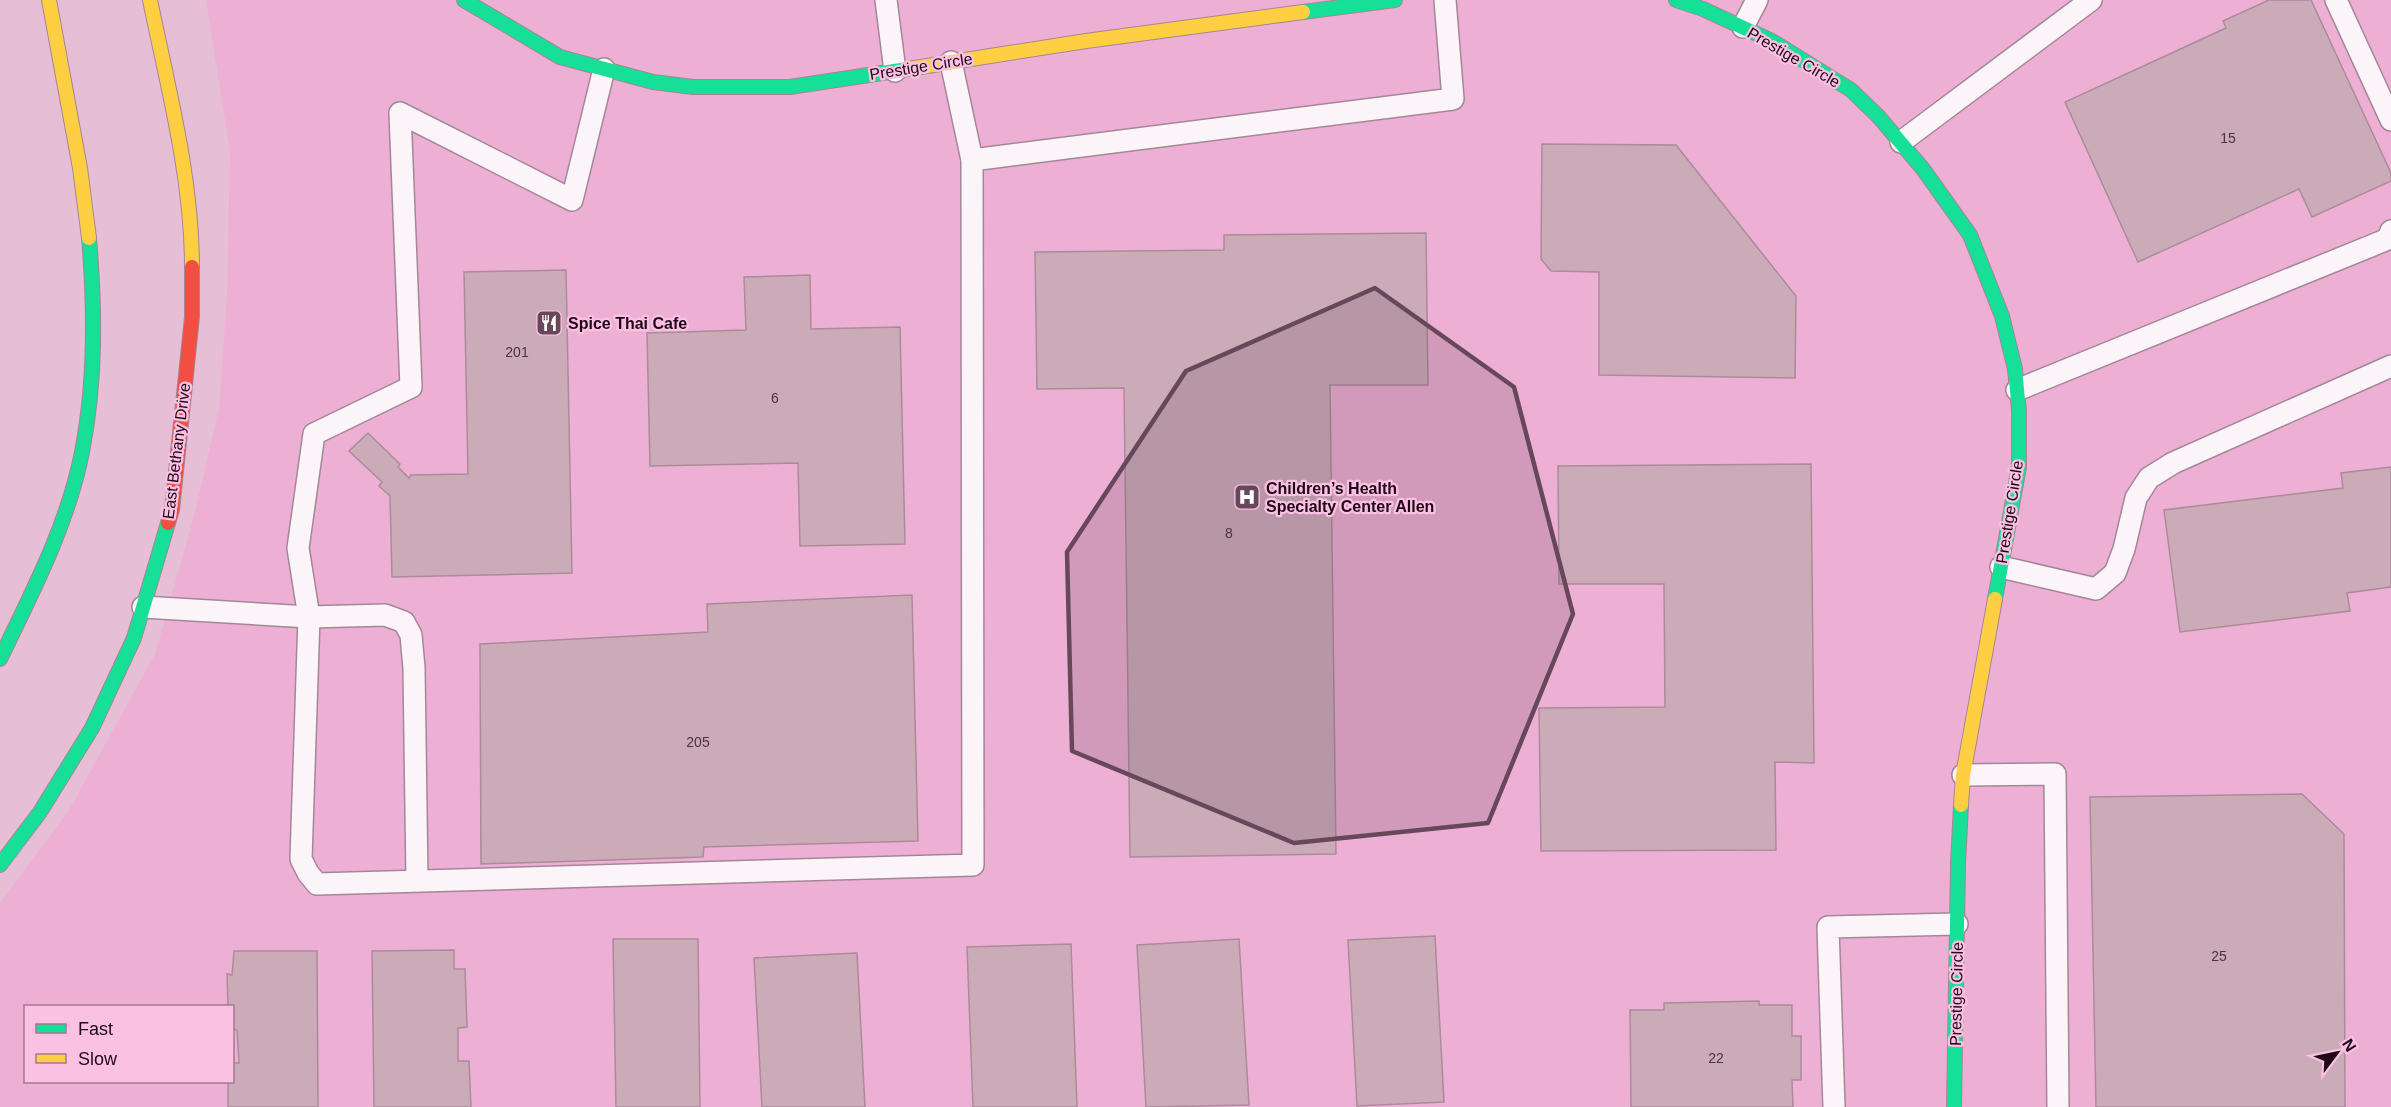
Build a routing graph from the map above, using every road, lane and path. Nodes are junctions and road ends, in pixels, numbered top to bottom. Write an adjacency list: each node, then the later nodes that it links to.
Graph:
1 (49, 0): 24 (street)
2 (150, 0): 22 (street, East Bethany Drive)
3 (464, 0): 13 (street, Prestige Circle)
4 (886, 0): 14 (lane)
5 (1395, 0): 12 (street, Prestige Circle)
6 (1445, 0): 17 (lane)
7 (1676, 0): 11 (street, Prestige Circle)
8 (1756, 0): 11 (lane)
9 (2091, 0): 16 (lane)
10 (2336, 0): 15 (lane)
11 (1743, 27): 16 (street, Prestige Circle)
12 (951, 62): 14 (street, Prestige Circle); 17 (lane)
13 (604, 69): 14 (street, Prestige Circle); 23 (lane)
14 (895, 71)
15 (2391, 120)
16 (1901, 142): 20 (street, Prestige Circle)
17 (972, 160): 27 (lane)
18 (2391, 231): 20 (lane)
19 (2391, 366): 21 (lane)
20 (2017, 390): 21 (street, Prestige Circle)
21 (2001, 567): 25 (street, Prestige Circle)
22 (143, 607): 23 (lane); 26 (street, East Bethany Drive)
23 (309, 617): 27 (lane); 27 (lane)
24 (0, 659)
25 (1963, 775): 28 (street, Prestige Circle); 31 (lane)
26 (0, 865)
27 (417, 880)
28 (1957, 924): 29 (lane); 30 (street, Prestige Circle)
29 (1834, 1107)
30 (1954, 1107)
31 (2058, 1107)

